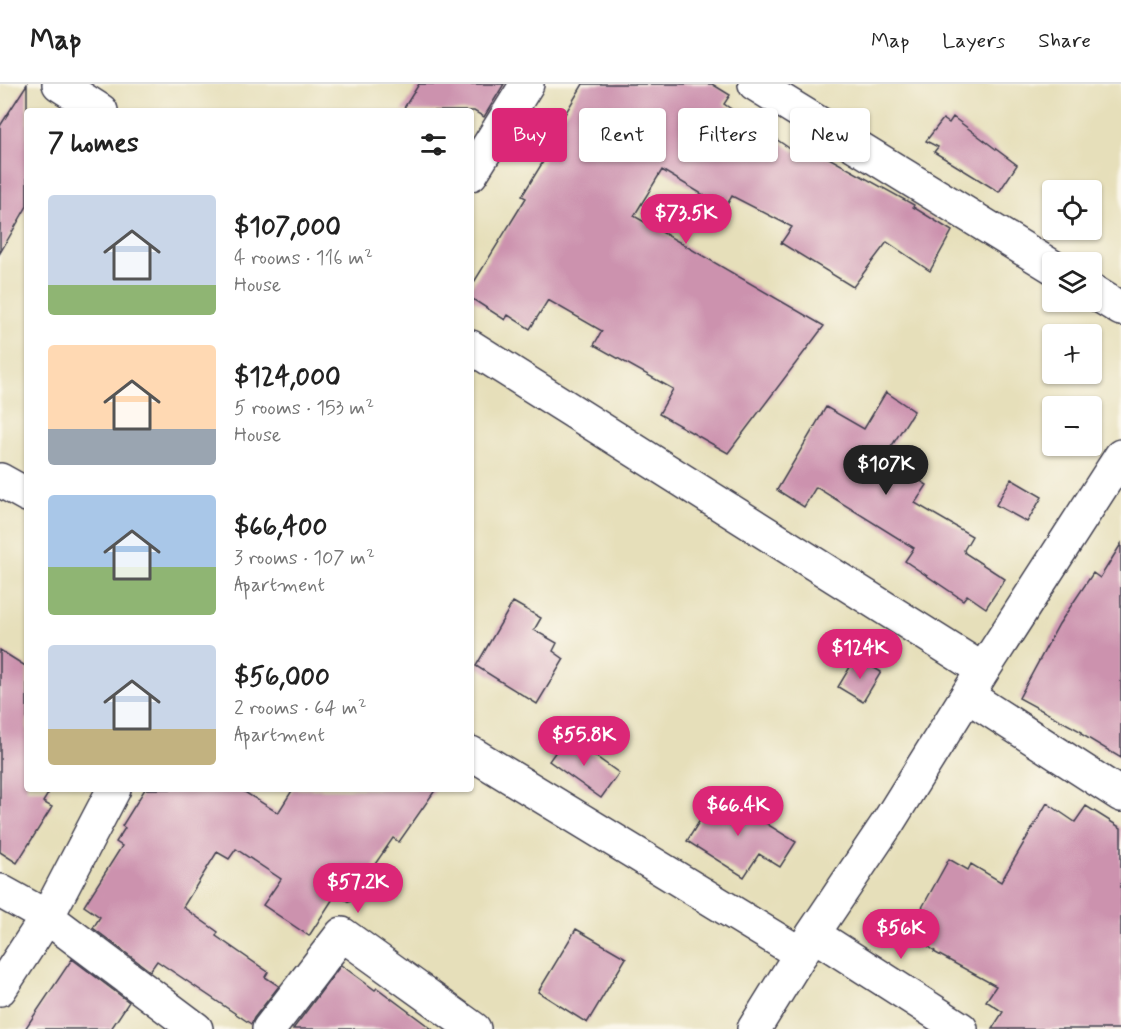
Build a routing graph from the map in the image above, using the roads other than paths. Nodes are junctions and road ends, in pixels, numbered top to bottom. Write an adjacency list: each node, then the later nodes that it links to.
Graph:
1 (59, 84): 4 (street)
2 (527, 84): 5 (street)
3 (755, 84): 6 (street)
4 (96, 108)
5 (474, 169)
6 (1042, 260)
7 (1102, 297): 8 (street)
8 (1121, 309)
9 (474, 349): 13 (street)
10 (1117, 470): 13 (street)
11 (0, 480): 12 (street)
12 (24, 493)
13 (975, 683): 16 (street); 19 (street)
14 (474, 755): 19 (street)
15 (112, 792): 18 (street)
16 (1121, 795)
17 (0, 891): 18 (street)
18 (47, 917): 20 (street); 21 (street)
19 (807, 944): 24 (street); 25 (street)
20 (0, 989)
21 (196, 1029)
22 (269, 1029): 23 (street)
23 (474, 1029)
24 (754, 1029)
25 (961, 1029)

